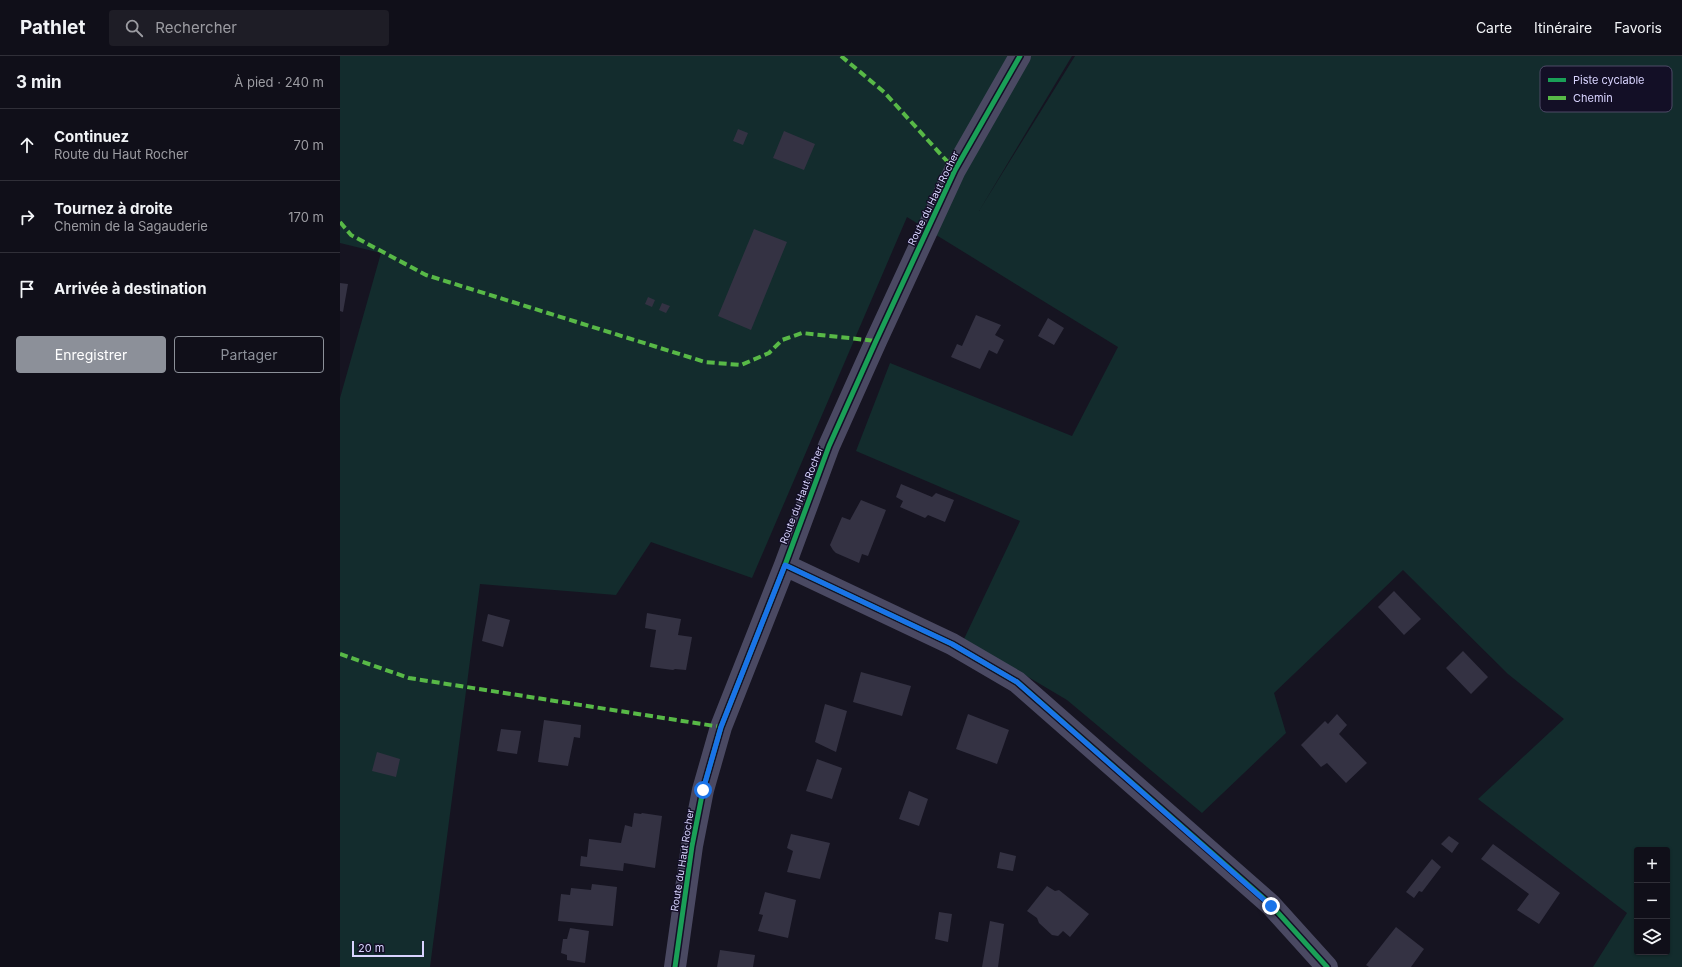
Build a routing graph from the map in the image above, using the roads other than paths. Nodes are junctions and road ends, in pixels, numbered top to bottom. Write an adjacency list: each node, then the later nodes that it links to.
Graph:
1 (1020, 56): 2 (street, Route du Haut Rocher)
2 (785, 565): 3 (street, Route du Haut Rocher); 4 (street)
3 (675, 967)
4 (1327, 967)

